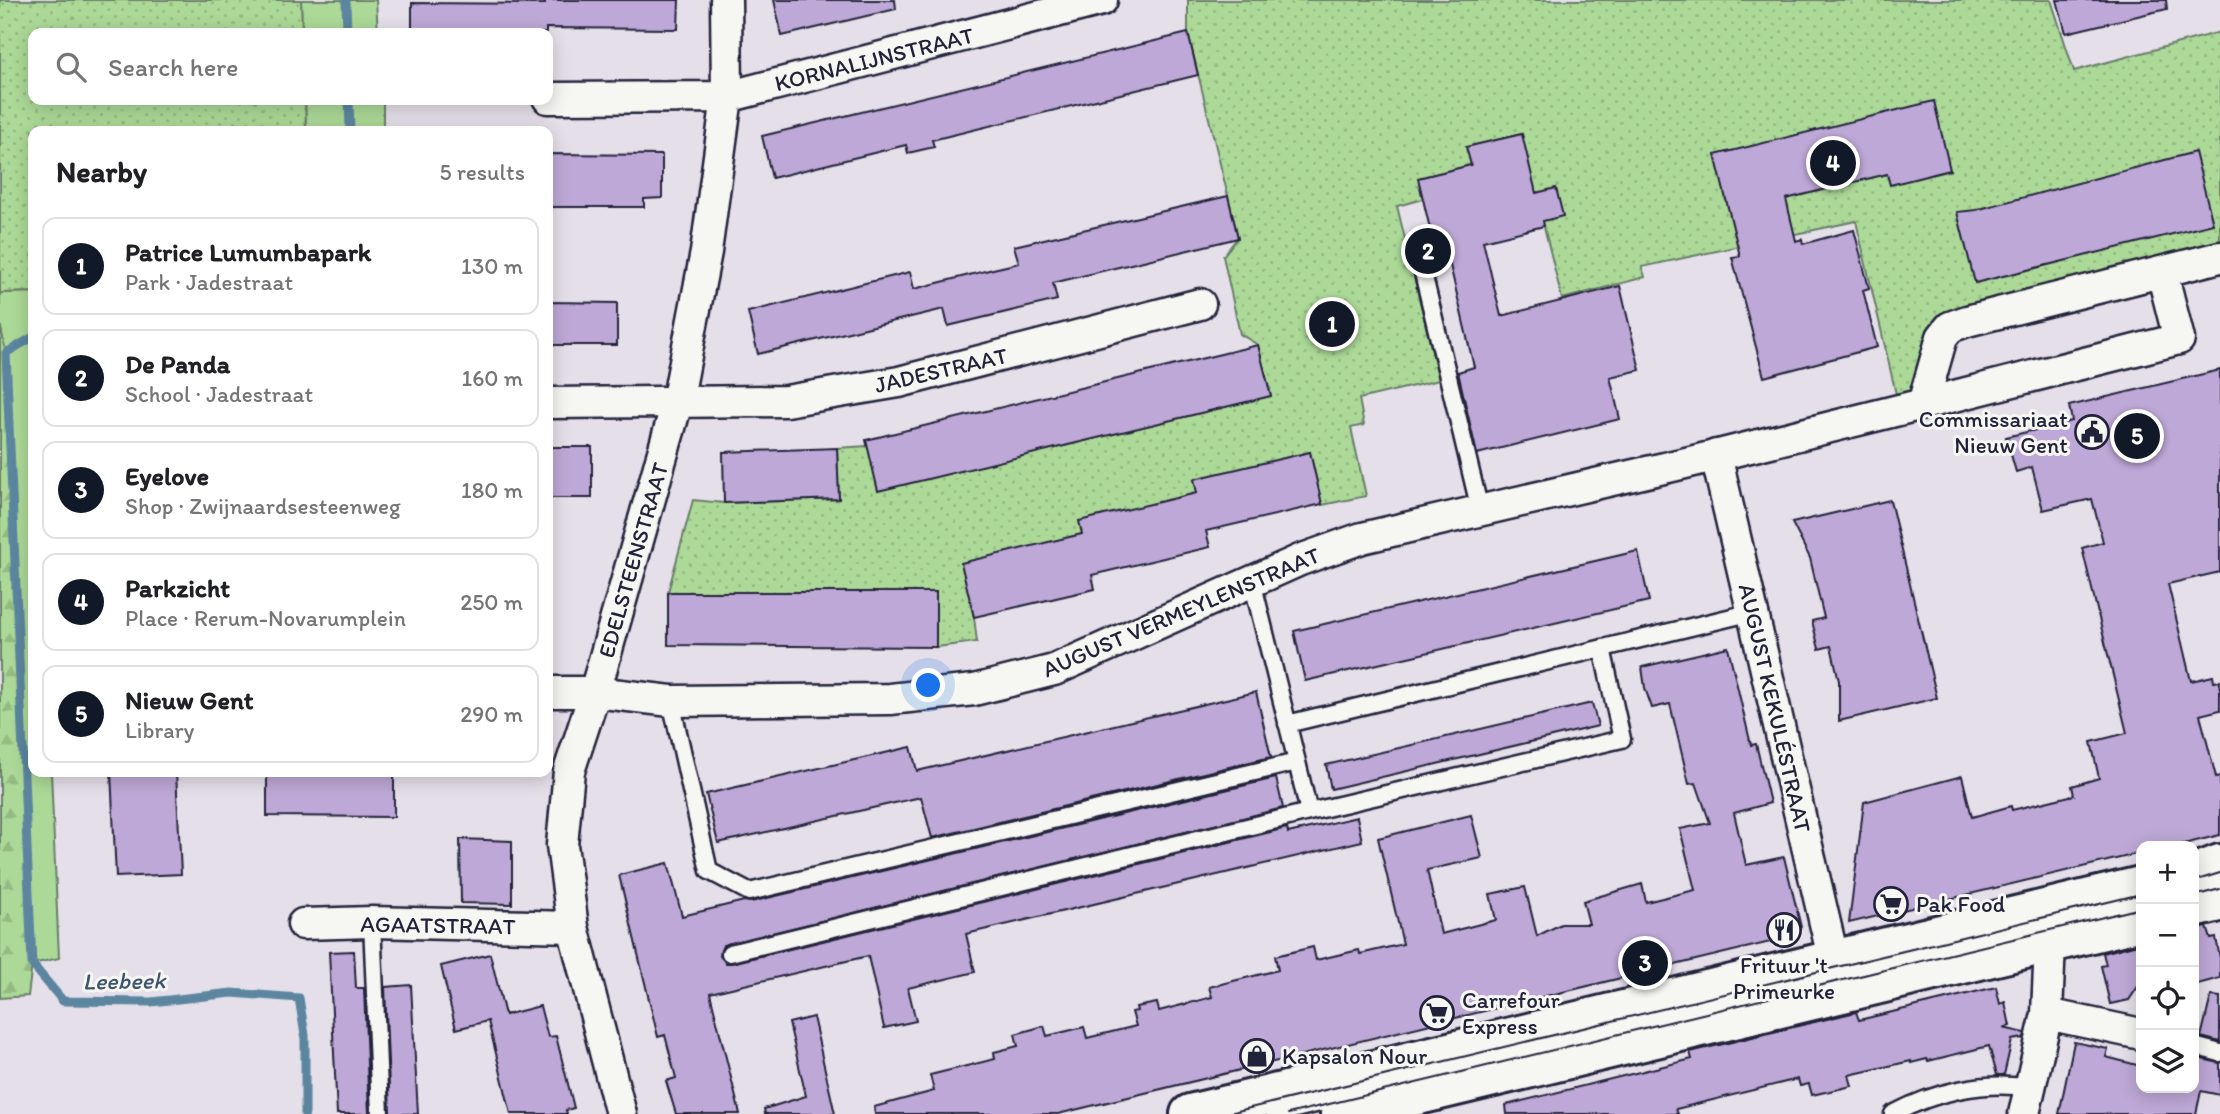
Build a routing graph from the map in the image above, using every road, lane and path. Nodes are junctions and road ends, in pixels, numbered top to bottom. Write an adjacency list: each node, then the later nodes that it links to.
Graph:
1 (726, 0): 3 (street, EDELSTEENSTRAAT)
2 (1102, 0): 3 (street, KORNALIJNSTRAAT)
3 (727, 97): 4 (street, KORNALIJNSTRAAT); 10 (street, EDELSTEENSTRAAT)
4 (553, 98)
5 (1419, 256): 13 (lane)
6 (2220, 257): 7 (street)
7 (2162, 272): 11 (street); 11 (street, AUGUST VERMEYLENSTRAAT)
8 (1200, 304): 10 (street, JADESTRAAT)
9 (553, 403): 10 (street, JADESTRAAT)
10 (677, 403): 18 (street, EDELSTEENSTRAAT)
11 (1923, 404): 12 (street, AUGUST VERMEYLENSTRAAT)
12 (1716, 455): 13 (street, AUGUST VERMEYLENSTRAAT); 15 (street, AUGUST KEKULÉSTRAAT)
13 (1480, 510): 14 (street, AUGUST VERMEYLENSTRAAT)
14 (1252, 581): 19 (street, AUGUST VERMEYLENSTRAAT); 20 (lane)
15 (1753, 612): 16 (lane); 40 (street, AUGUST KEKULÉSTRAAT)
16 (1602, 648): 20 (lane); 22 (lane)
17 (553, 692): 18 (street, AUGUST VERMEYLENSTRAAT)
18 (596, 692): 19 (street, AUGUST VERMEYLENSTRAAT); 37 (street, EDELSTEENSTRAAT)
19 (671, 701): 21 (lane)
20 (1287, 724): 21 (lane)
21 (1297, 762): 22 (lane)
22 (1309, 812): 39 (lane)
23 (2220, 864): 24 (street)
24 (2199, 872)
25 (2220, 876): 26 (lane)
26 (2199, 882)
27 (2220, 886): 29 (lane)
28 (2136, 888): 40 (street)
29 (2199, 891)
30 (2136, 898): 49 (lane)
31 (2220, 902): 33 (street)
32 (2136, 906): 50 (lane)
33 (2199, 907)
34 (372, 922): 36 (street, AGAATSTRAAT); 37 (street, AGAATSTRAAT); 46 (lane)
35 (2136, 922): 38 (street)
36 (303, 924)
37 (573, 927): 47 (street, EDELSTEENSTRAAT)
38 (2050, 943): 40 (street); 41 (street)
39 (730, 953)
40 (1838, 977): 48 (street); 51 (street)
41 (2047, 1014): 42 (street); 45 (street)
42 (2136, 1033)
43 (2199, 1047): 44 (lane)
44 (2220, 1053)
45 (2027, 1101): 52 (lane)
46 (380, 1114)
47 (621, 1114)
48 (1190, 1114)
49 (1238, 1114)
50 (1275, 1114)
51 (1340, 1114)
52 (1893, 1114)

